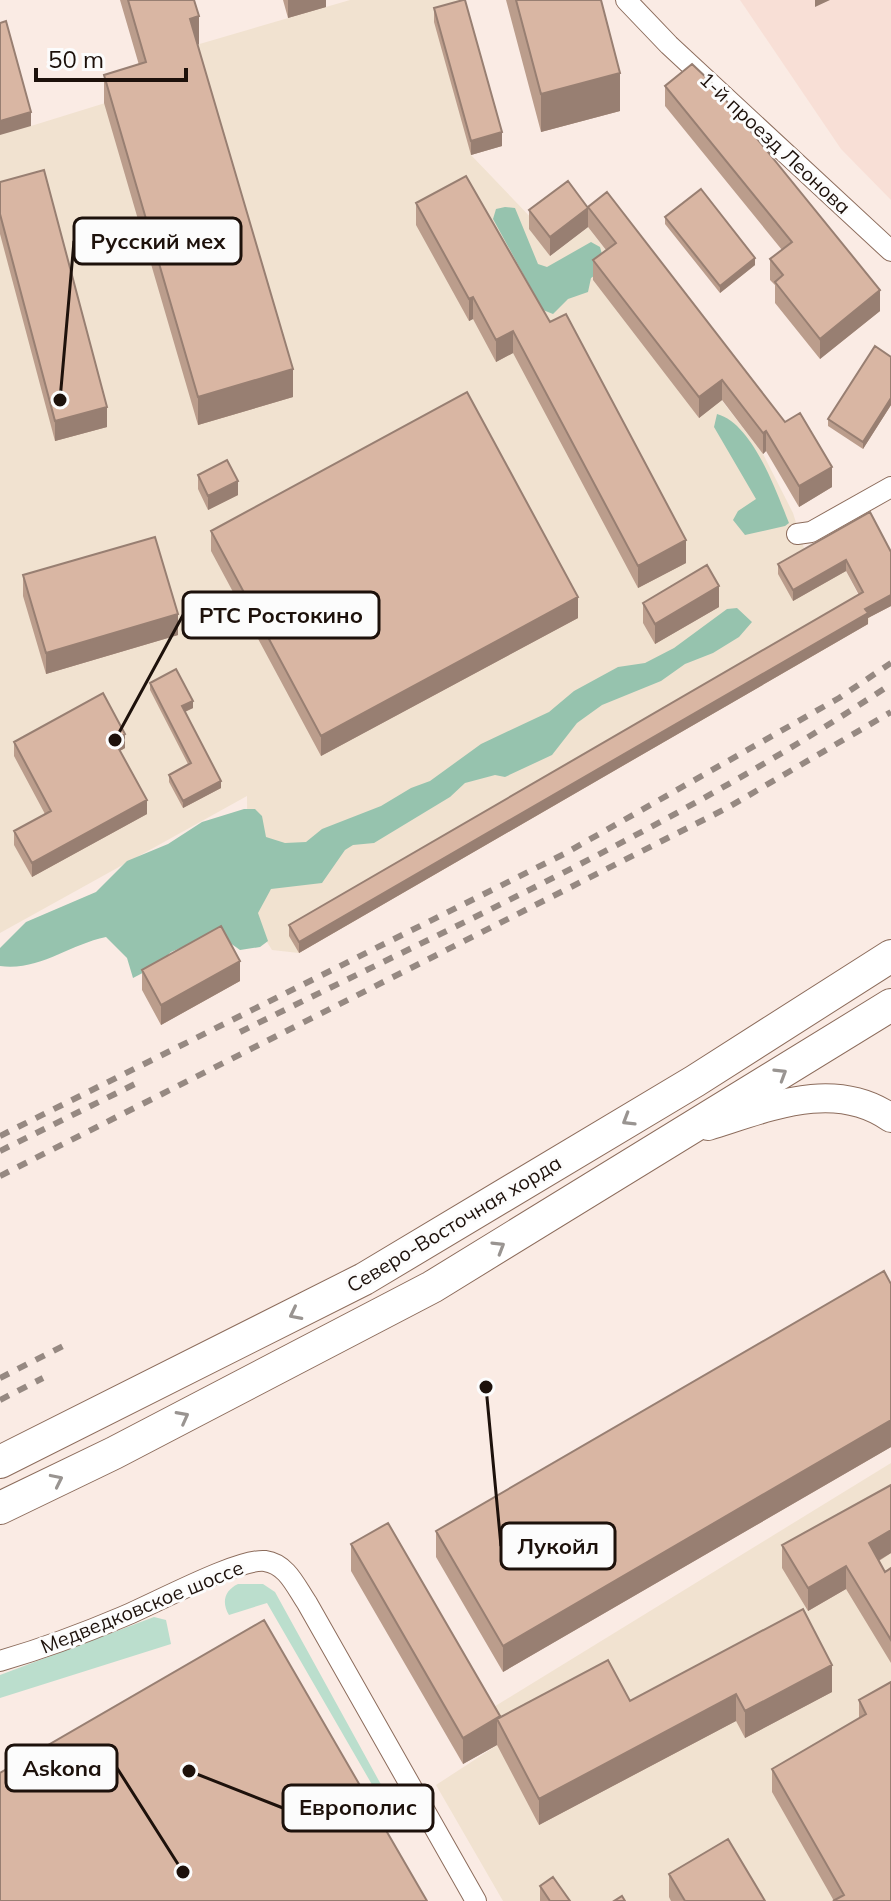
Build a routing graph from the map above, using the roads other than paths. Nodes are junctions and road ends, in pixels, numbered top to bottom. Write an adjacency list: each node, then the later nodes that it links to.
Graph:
1 (626, 0): 2 (street, 1-й проезд Леонова)
2 (891, 251)
3 (891, 487): 4 (street)
4 (797, 534)
5 (891, 956): 9 (main road, Северо-Восточная хорда, one-way to 9)
6 (891, 1005): 8 (main road, Северо-Восточная хорда, one-way to 6)
7 (891, 1118): 8 (main road)
8 (691, 1130): 10 (main road, Северо-Восточная хорда, one-way to 8)
9 (0, 1462)
10 (0, 1508)
11 (0, 1661): 12 (street, Медведковское шоссе)
12 (476, 1901)

